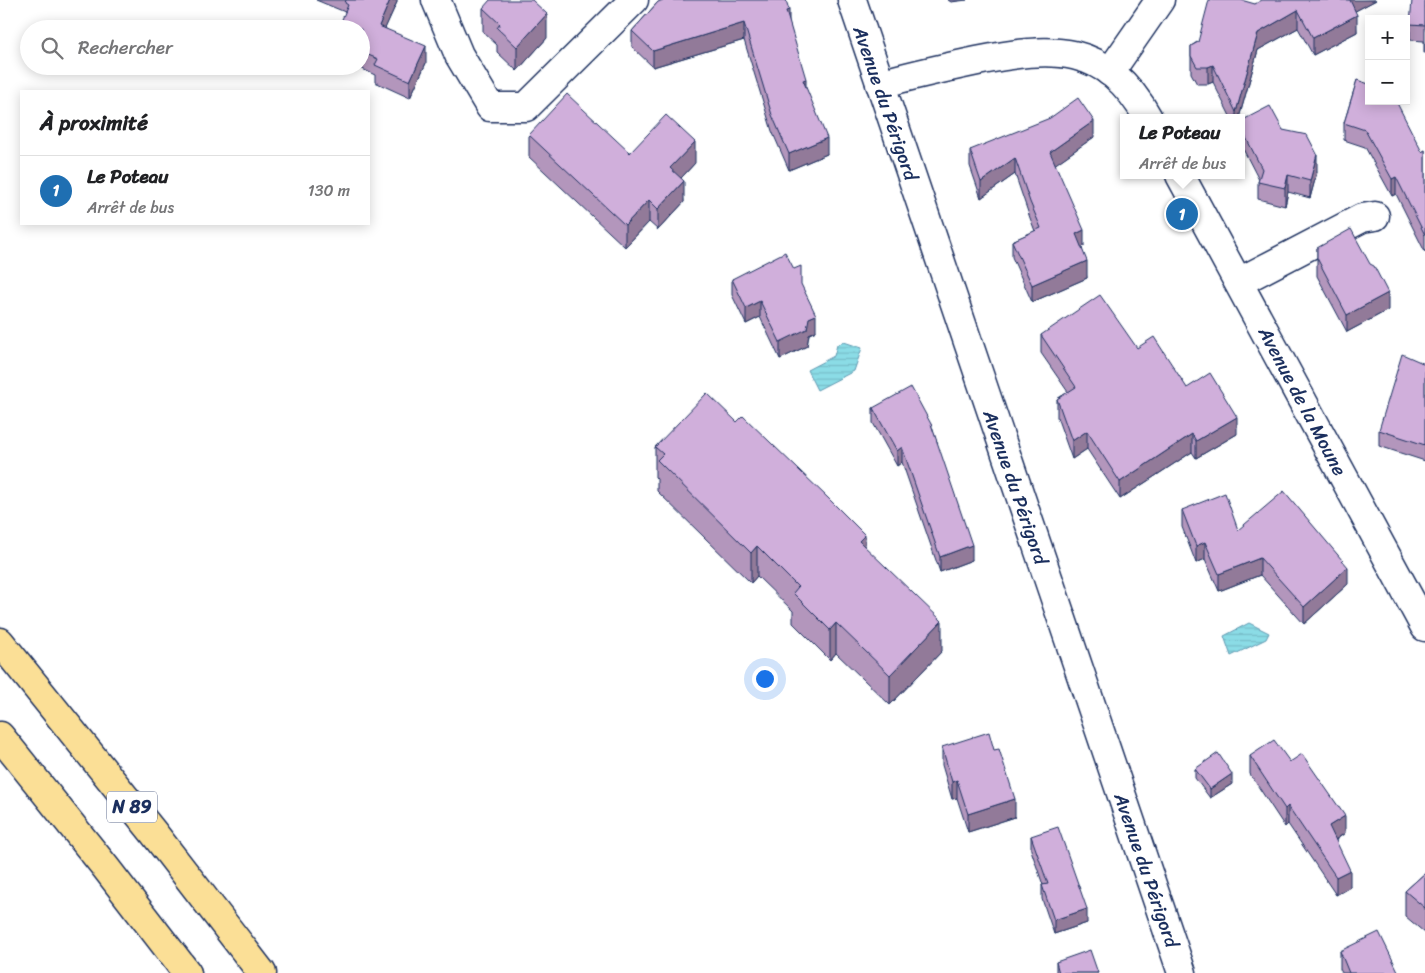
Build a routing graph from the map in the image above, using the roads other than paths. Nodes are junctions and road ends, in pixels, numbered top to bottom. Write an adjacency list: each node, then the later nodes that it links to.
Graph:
1 (436, 0): 2 (street)
2 (634, 0)
3 (852, 0): 6 (street, Avenue du Périgord)
4 (1160, 0): 5 (street)
5 (1110, 72): 6 (street); 7 (street)
6 (880, 84): 16 (street, Avenue du Périgord)
7 (1146, 114)
8 (1182, 179): 10 (street, Avenue de la Moune)
9 (1375, 216): 10 (street)
10 (1238, 282): 11 (street, Avenue de la Moune)
11 (1425, 627)
12 (0, 642): 15 (highway, N 89)
13 (0, 736): 14 (highway)
14 (187, 973)
15 (262, 973)
16 (1182, 973)

